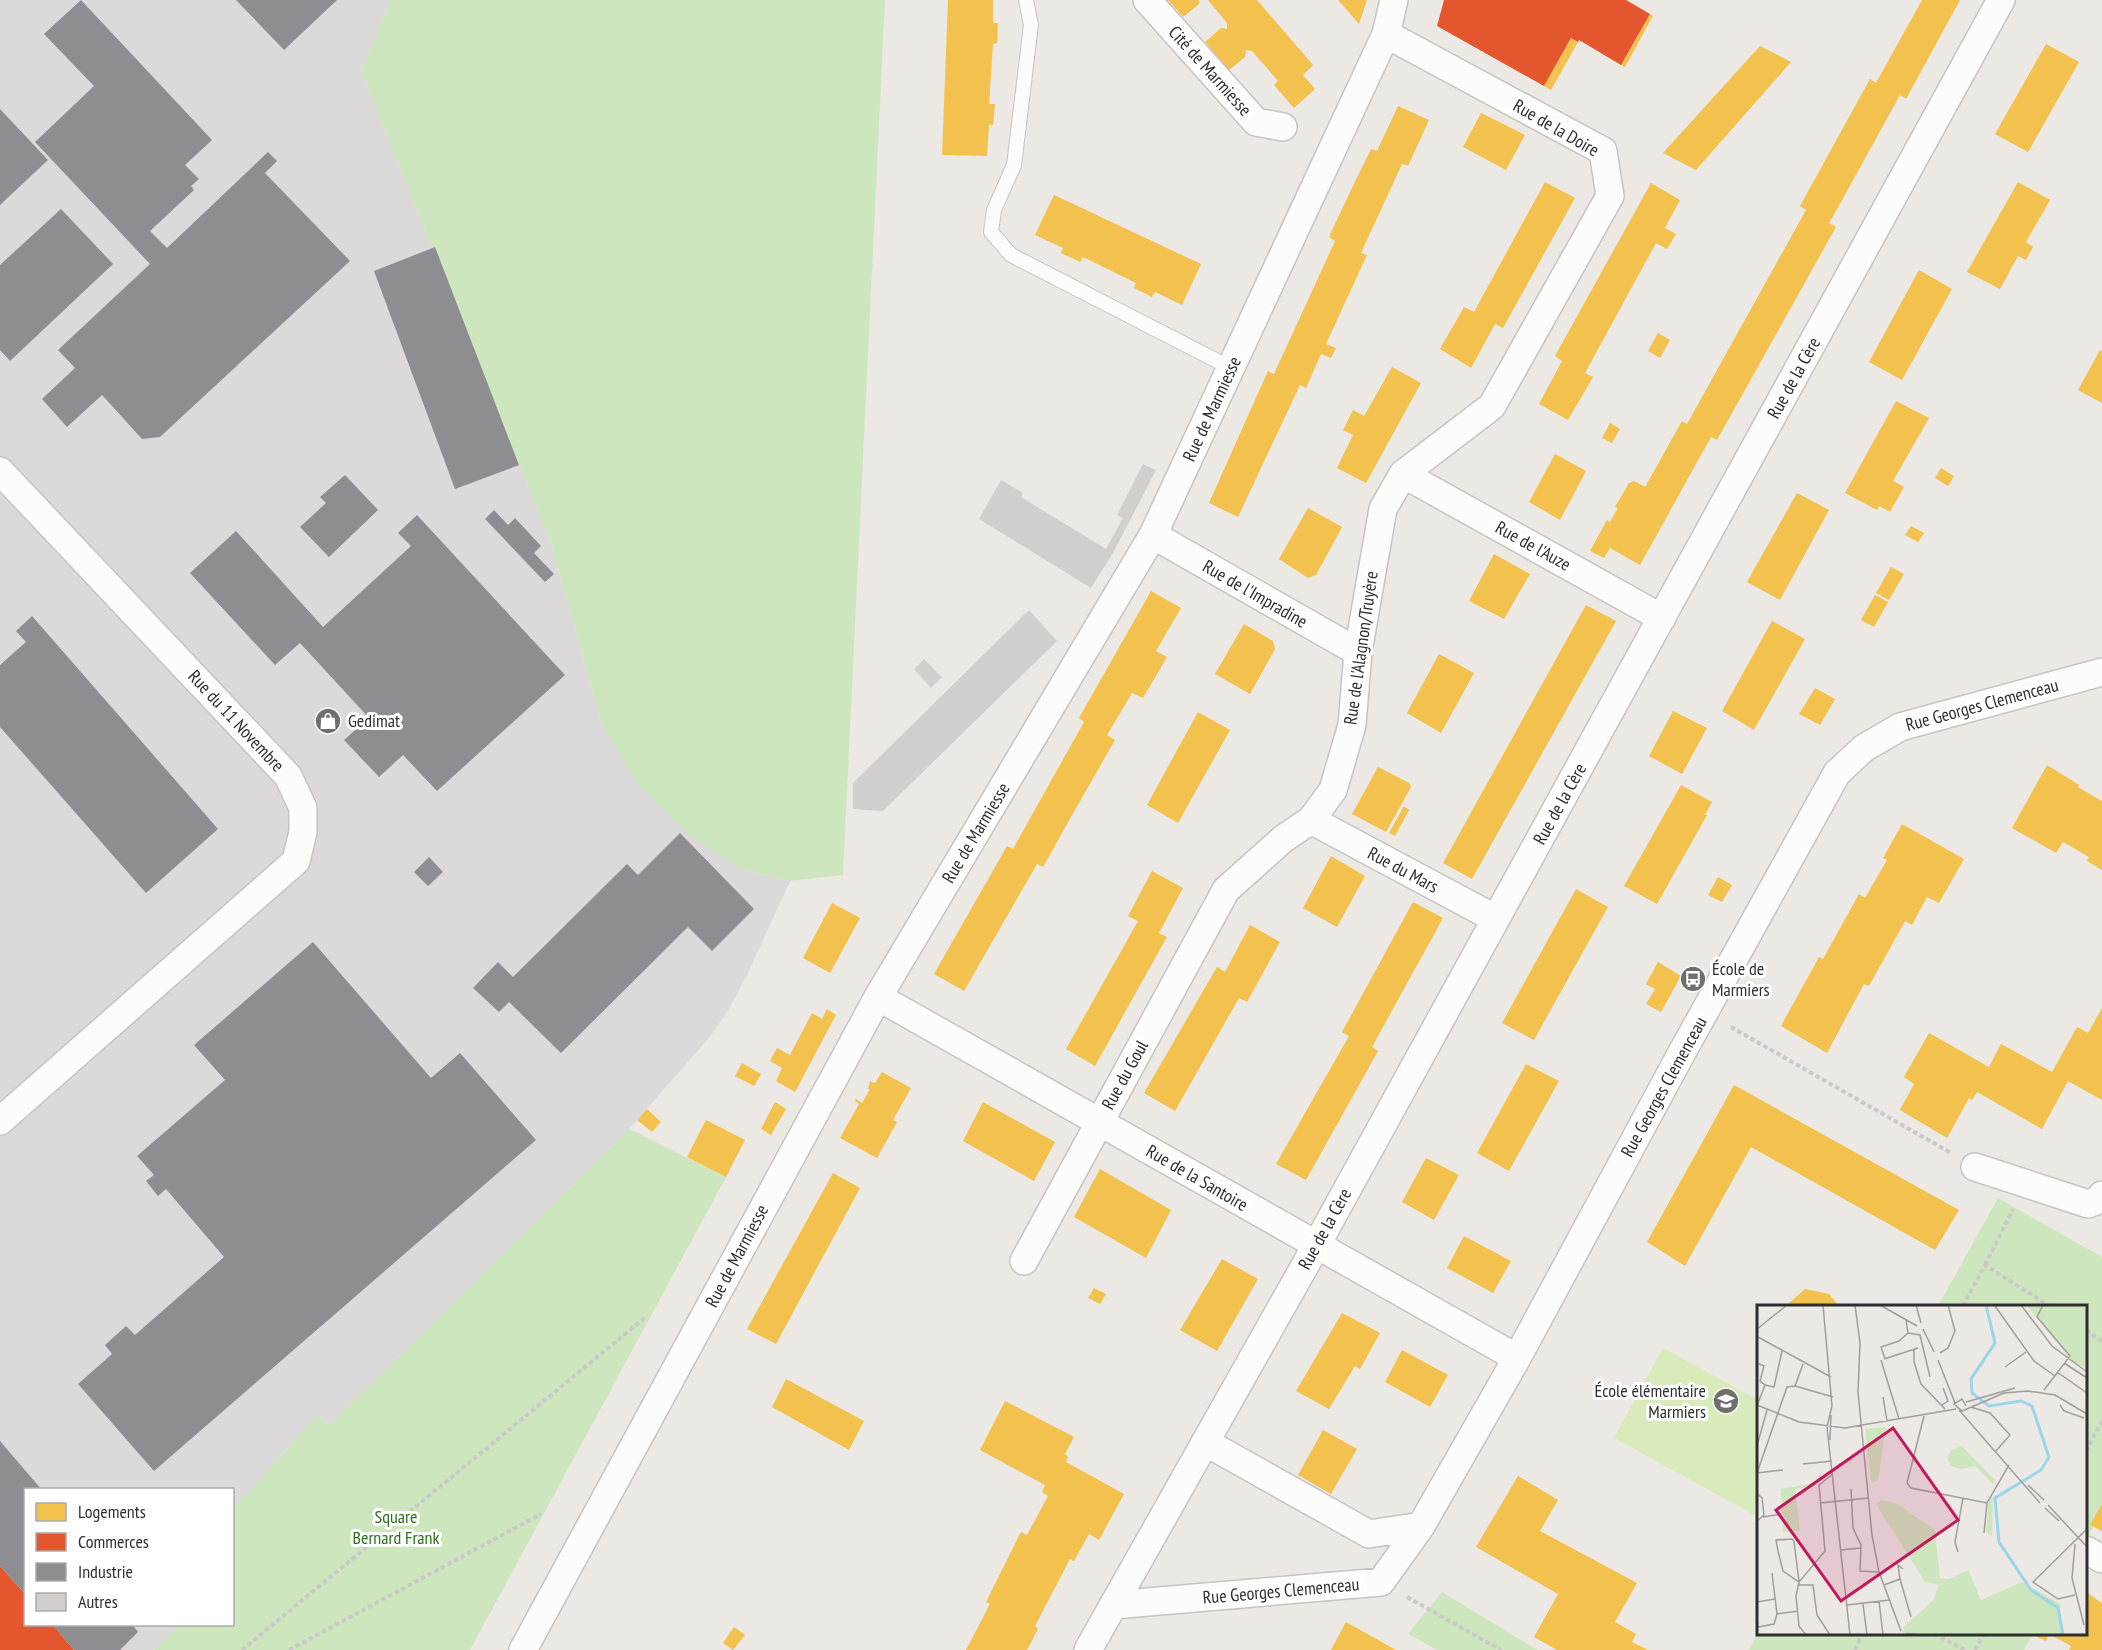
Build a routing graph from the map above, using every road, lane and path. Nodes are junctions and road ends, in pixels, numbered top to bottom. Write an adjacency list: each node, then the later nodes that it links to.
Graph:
1 (1026, 0): 7 (lane)
2 (1147, 0): 6 (street, Cité de Marmiesse)
3 (1394, 0): 5 (street, Rue de Marmiesse)
4 (2001, 0): 12 (street, Rue de la Cère)
5 (1386, 34): 7 (street, Rue de Marmiesse); 8 (street, Rue de la Doire)
6 (1283, 127)
7 (1231, 368): 11 (street, Rue de Marmiesse)
8 (1492, 406): 10 (street, Rue de l'Alagnon/Truyère)
9 (0, 471): 20 (street, Rue du 11 Novembre)
10 (1403, 474): 12 (street, Rue de l'Auze); 13 (street, Rue de l'Alagnon/Truyère)
11 (1153, 535): 13 (street, Rue de l'Impradine); 18 (street, Rue de Marmiesse)
12 (1662, 618): 17 (street, Rue de la Cère)
13 (1358, 652): 15 (street, Rue de l'Alagnon/Truyère)
14 (2102, 672): 19 (street, Rue Georges Clemenceau)
15 (1311, 820): 16 (street, Rue de l'Alagnon/Truyère); 17 (street, Rue du Mars)
16 (1226, 890): 21 (street, Rue du Goul)
17 (1496, 919): 25 (street, Rue de la Cère)
18 (878, 997): 21 (street, Rue de la Santoire); 48 (street, Rue de Marmiesse)
19 (1705, 1012): 22 (path); 33 (street, Rue Georges Clemenceau)
20 (0, 1121)
21 (1099, 1123): 25 (street, Rue de la Santoire); 26 (street, Rue du Goul)
22 (1975, 1167): 23 (street)
23 (2026, 1183): 24 (street); 27 (path)
24 (2102, 1195)
25 (1316, 1246): 33 (street, Rue de la Santoire); 35 (street, Rue de la Cère)
26 (1024, 1260)
27 (1986, 1265): 28 (path); 29 (path)
28 (1964, 1305)
29 (2047, 1305)
30 (647, 1316): 46 (path)
31 (2087, 1331): 32 (path)
32 (2102, 1341)
33 (1517, 1358): 38 (street, Rue Georges Clemenceau)
34 (2102, 1421): 36 (path)
35 (1205, 1442): 38 (street); 42 (street, Rue de la Cère)
36 (2087, 1447)
37 (541, 1514): 47 (path)
38 (1421, 1526): 41 (street, Rue Georges Clemenceau)
39 (2087, 1551): 40 (street)
40 (2102, 1559)
41 (1381, 1582): 42 (street, Rue Georges Clemenceau); 50 (path)
42 (1113, 1605): 49 (street, Rue de la Cère)
43 (1862, 1635): 51 (path)
44 (1936, 1635): 52 (path)
45 (1983, 1635): 53 (path)
46 (242, 1650)
47 (289, 1650)
48 (524, 1650)
49 (1088, 1650)
50 (1501, 1650)
51 (1855, 1650)
52 (1965, 1650)
53 (1975, 1650)

